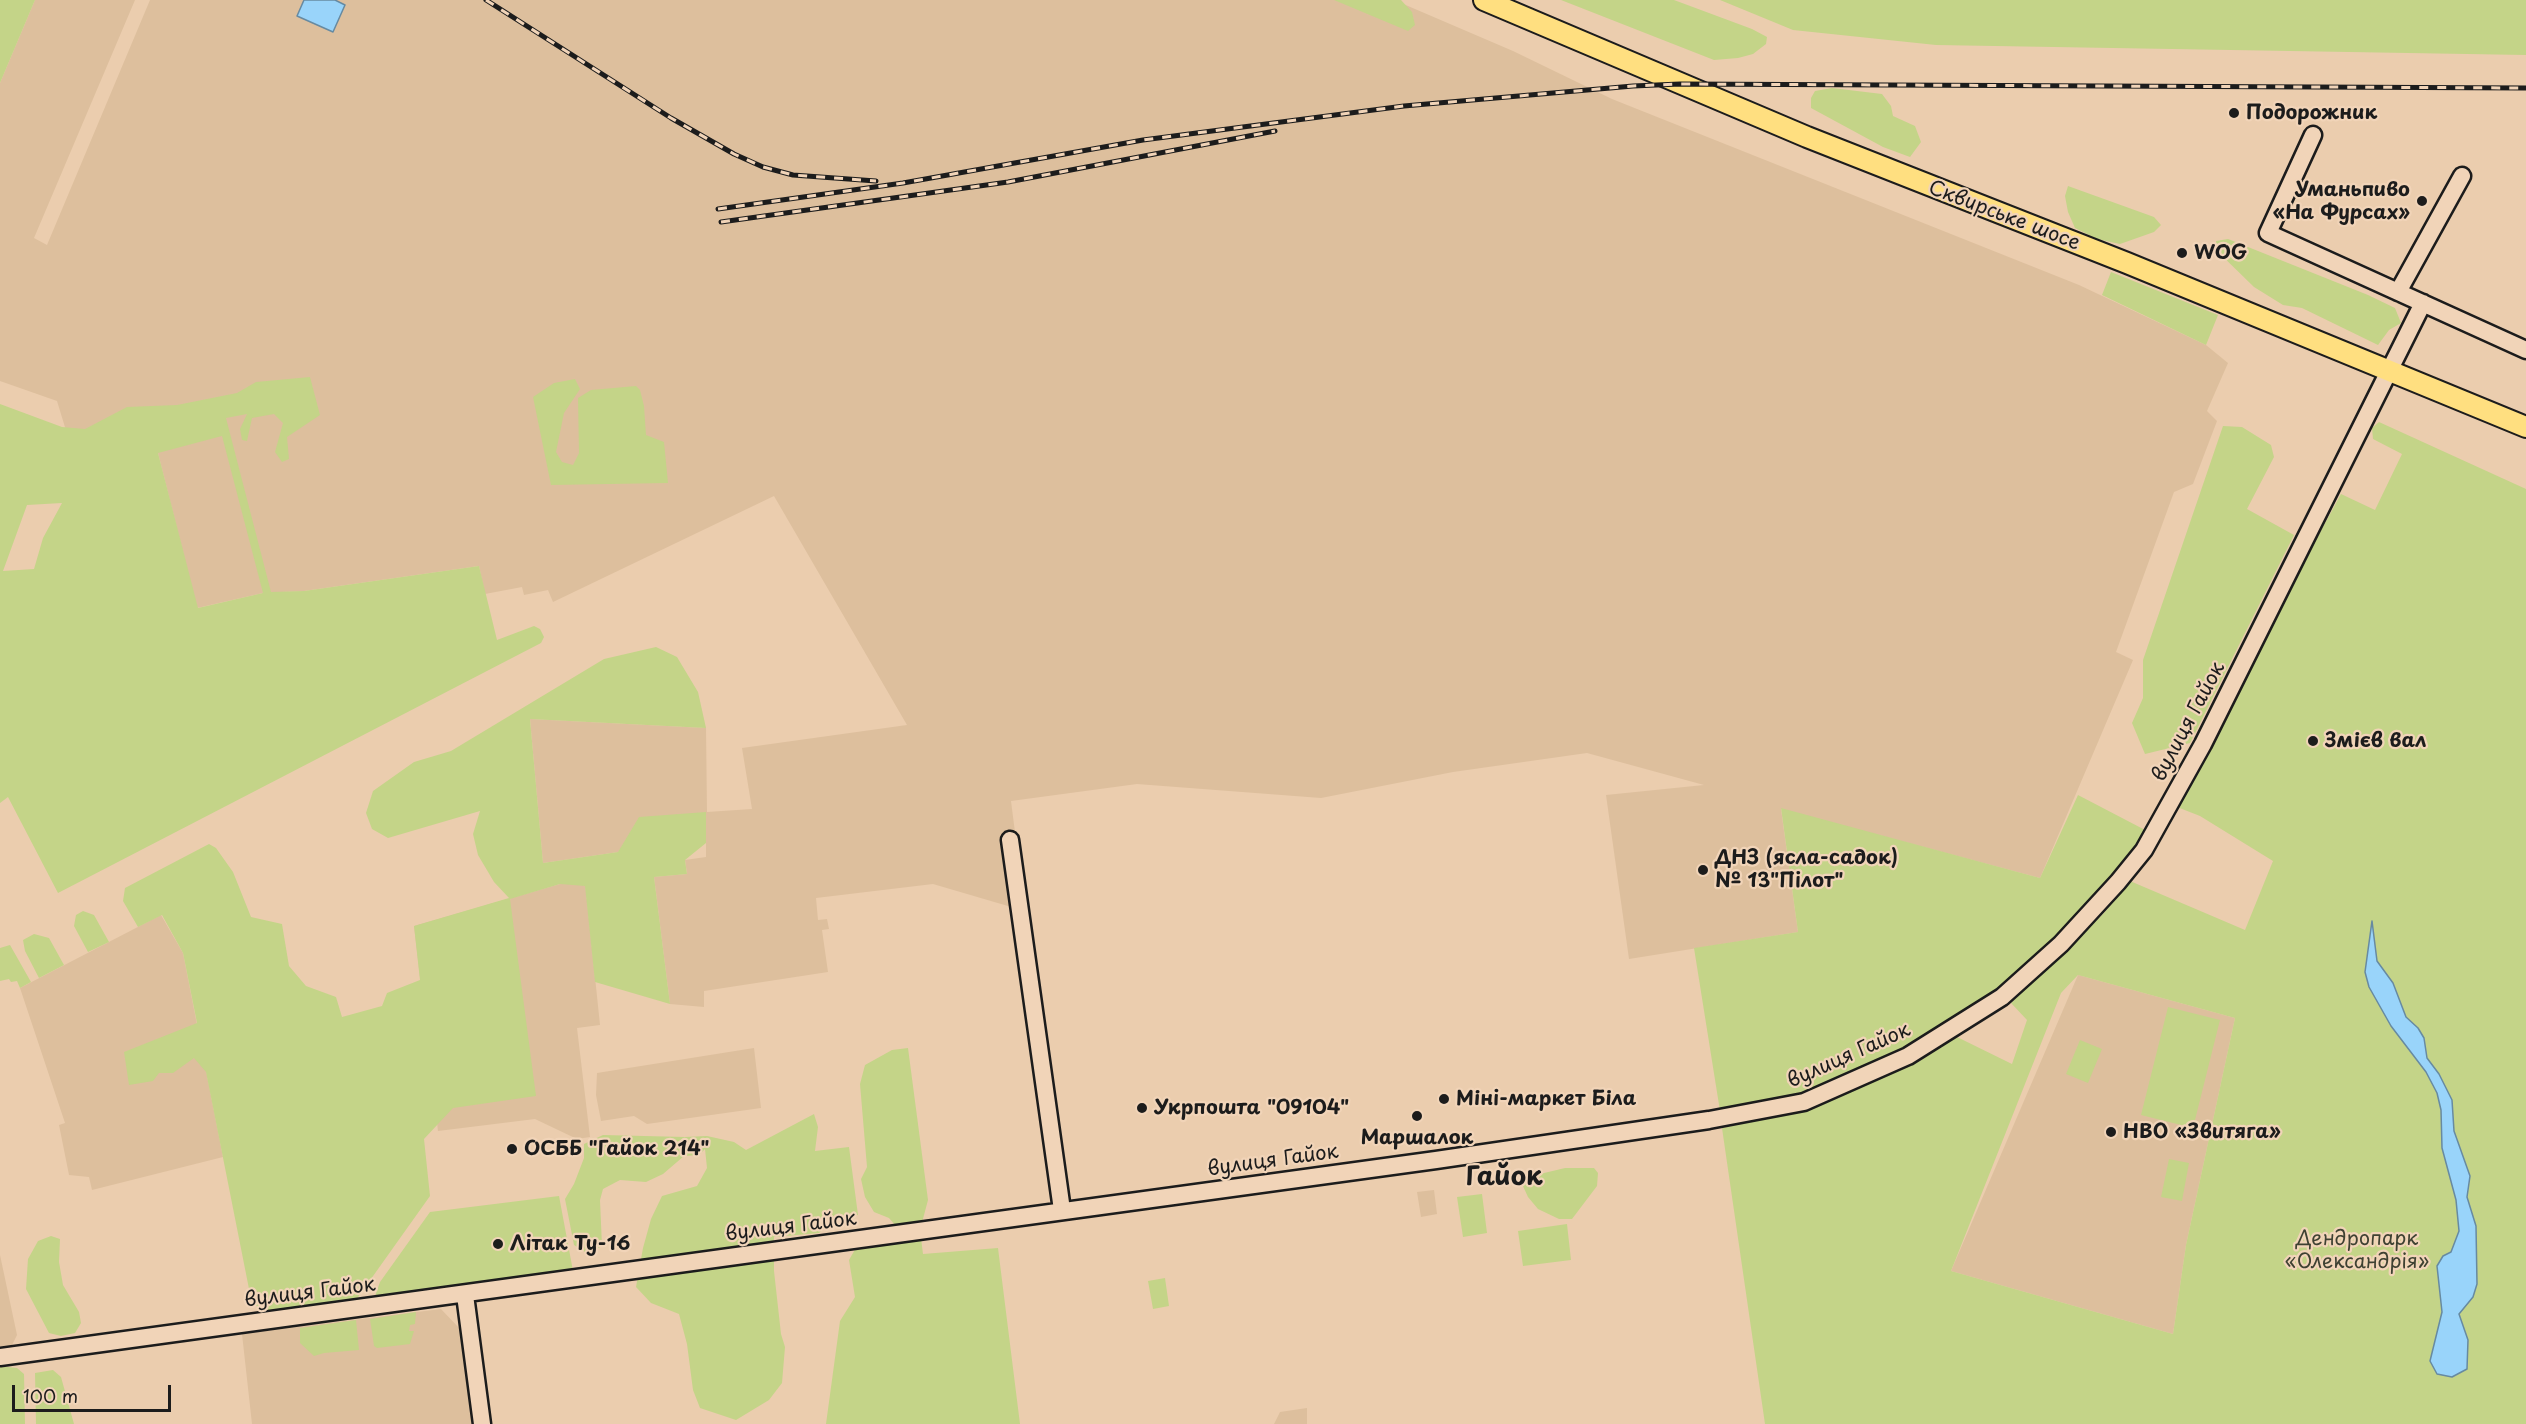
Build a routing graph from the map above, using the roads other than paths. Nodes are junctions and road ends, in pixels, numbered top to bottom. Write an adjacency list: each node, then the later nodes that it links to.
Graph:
1 (1484, 0): 7 (main road, Сквирське шосе)
2 (2313, 135): 4 (street)
3 (2462, 176): 4 (street)
4 (2398, 292): 5 (street)
5 (2424, 303): 6 (street); 7 (street, вулиця Гайок)
6 (2526, 350)
7 (2391, 370): 8 (main road, Сквирське шосе); 10 (street, вулиця Гайок)
8 (2526, 428)
9 (1010, 840): 10 (street)
10 (1062, 1210): 11 (street, вулиця Гайок)
11 (465, 1295): 12 (street, вулиця Гайок); 13 (street)
12 (0, 1358)
13 (482, 1424)

